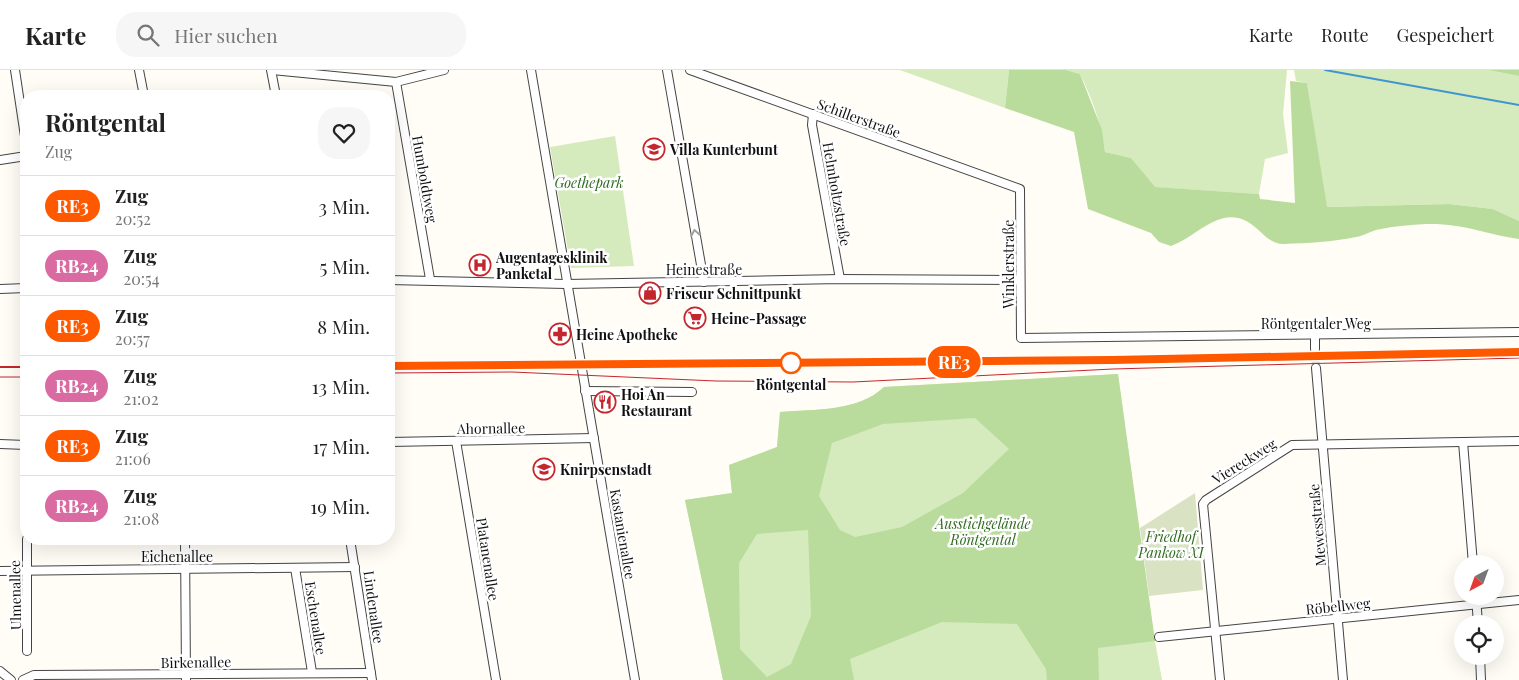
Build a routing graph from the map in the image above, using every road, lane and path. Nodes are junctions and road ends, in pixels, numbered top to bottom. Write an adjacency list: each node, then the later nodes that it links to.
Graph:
1 (15, 70): 11 (street)
2 (139, 70): 9 (street)
3 (272, 70): 8 (street); 10 (street)
4 (444, 70): 8 (street)
5 (531, 70): 21 (street, Kastanienallee)
6 (667, 70): 20 (street, one-way to 6)
7 (690, 70): 12 (street, Schillerstraße)
8 (396, 82): 18 (street, Humboldtweg)
9 (143, 90)
10 (275, 90)
11 (20, 103)
12 (812, 114): 15 (street, Schillerstraße); 16 (street, Helmholtzstraße)
13 (20, 157): 14 (street)
14 (0, 160)
15 (1020, 190): 19 (street, Winklerstraße)
16 (840, 279): 19 (street, Heinestraße); 20 (street, Heinestraße)
17 (395, 280): 18 (street, Heinestraße)
18 (430, 280): 21 (street, Heinestraße)
19 (1020, 280): 26 (street, Winklerstraße)
20 (704, 282): 21 (street, Heinestraße)
21 (566, 284): 29 (street, Kastanienallee)
22 (20, 288): 23 (street)
23 (0, 289)
24 (1519, 332): 25 (street, Röntgentaler Weg)
25 (1315, 335): 26 (street, Röntgentaler Weg); 27 (street)
26 (1021, 338)
27 (1315, 349)
28 (1316, 368): 38 (street, Mewesstraße)
29 (585, 391): 30 (street); 31 (street, Kastanienallee)
30 (692, 392)
31 (594, 438): 32 (street, Ahornallee); 63 (street, Kastanienallee)
32 (456, 441): 34 (street, Ahornallee); 62 (street, Platanenallee)
33 (1519, 441): 35 (street, Viereckweg)
34 (395, 442)
35 (1463, 442): 38 (street, Viereckweg); 42 (street)
36 (0, 444): 37 (street)
37 (20, 444)
38 (1322, 445): 51 (street, Mewesstraße); 52 (street, Viereckweg)
39 (27, 545): 46 (street, Ulmenallee)
40 (185, 545): 44 (street)
41 (351, 545): 43 (street, Lindenallee)
42 (1472, 555)
43 (355, 567): 45 (street, Eichenallee); 58 (street, Lindenallee)
44 (185, 568): 45 (street, Eichenallee); 46 (street, Eichenallee); 59 (street)
45 (295, 568): 57 (street, Eschenallee)
46 (28, 570): 47 (street, Eichenallee); 54 (street, Ulmenallee)
47 (0, 571)
48 (1504, 600): 49 (street, Röbellweg)
49 (1519, 600)
50 (1454, 603): 51 (street, Röbellweg)
51 (1337, 618): 52 (street, Röbellweg); 65 (street, Mewesstraße)
52 (1214, 631): 53 (street, Röbellweg); 64 (street)
53 (1159, 637)
54 (27, 651)
55 (1480, 665): 66 (street)
56 (0, 671): 60 (street)
57 (312, 672): 58 (street, Birkenallee); 59 (street, Birkenallee)
58 (371, 676)
59 (186, 678): 61 (street, Birkenallee)
60 (11, 680)
61 (23, 680)
62 (496, 680)
63 (635, 680)
64 (1220, 680)
65 (1343, 680)
66 (1481, 680)

